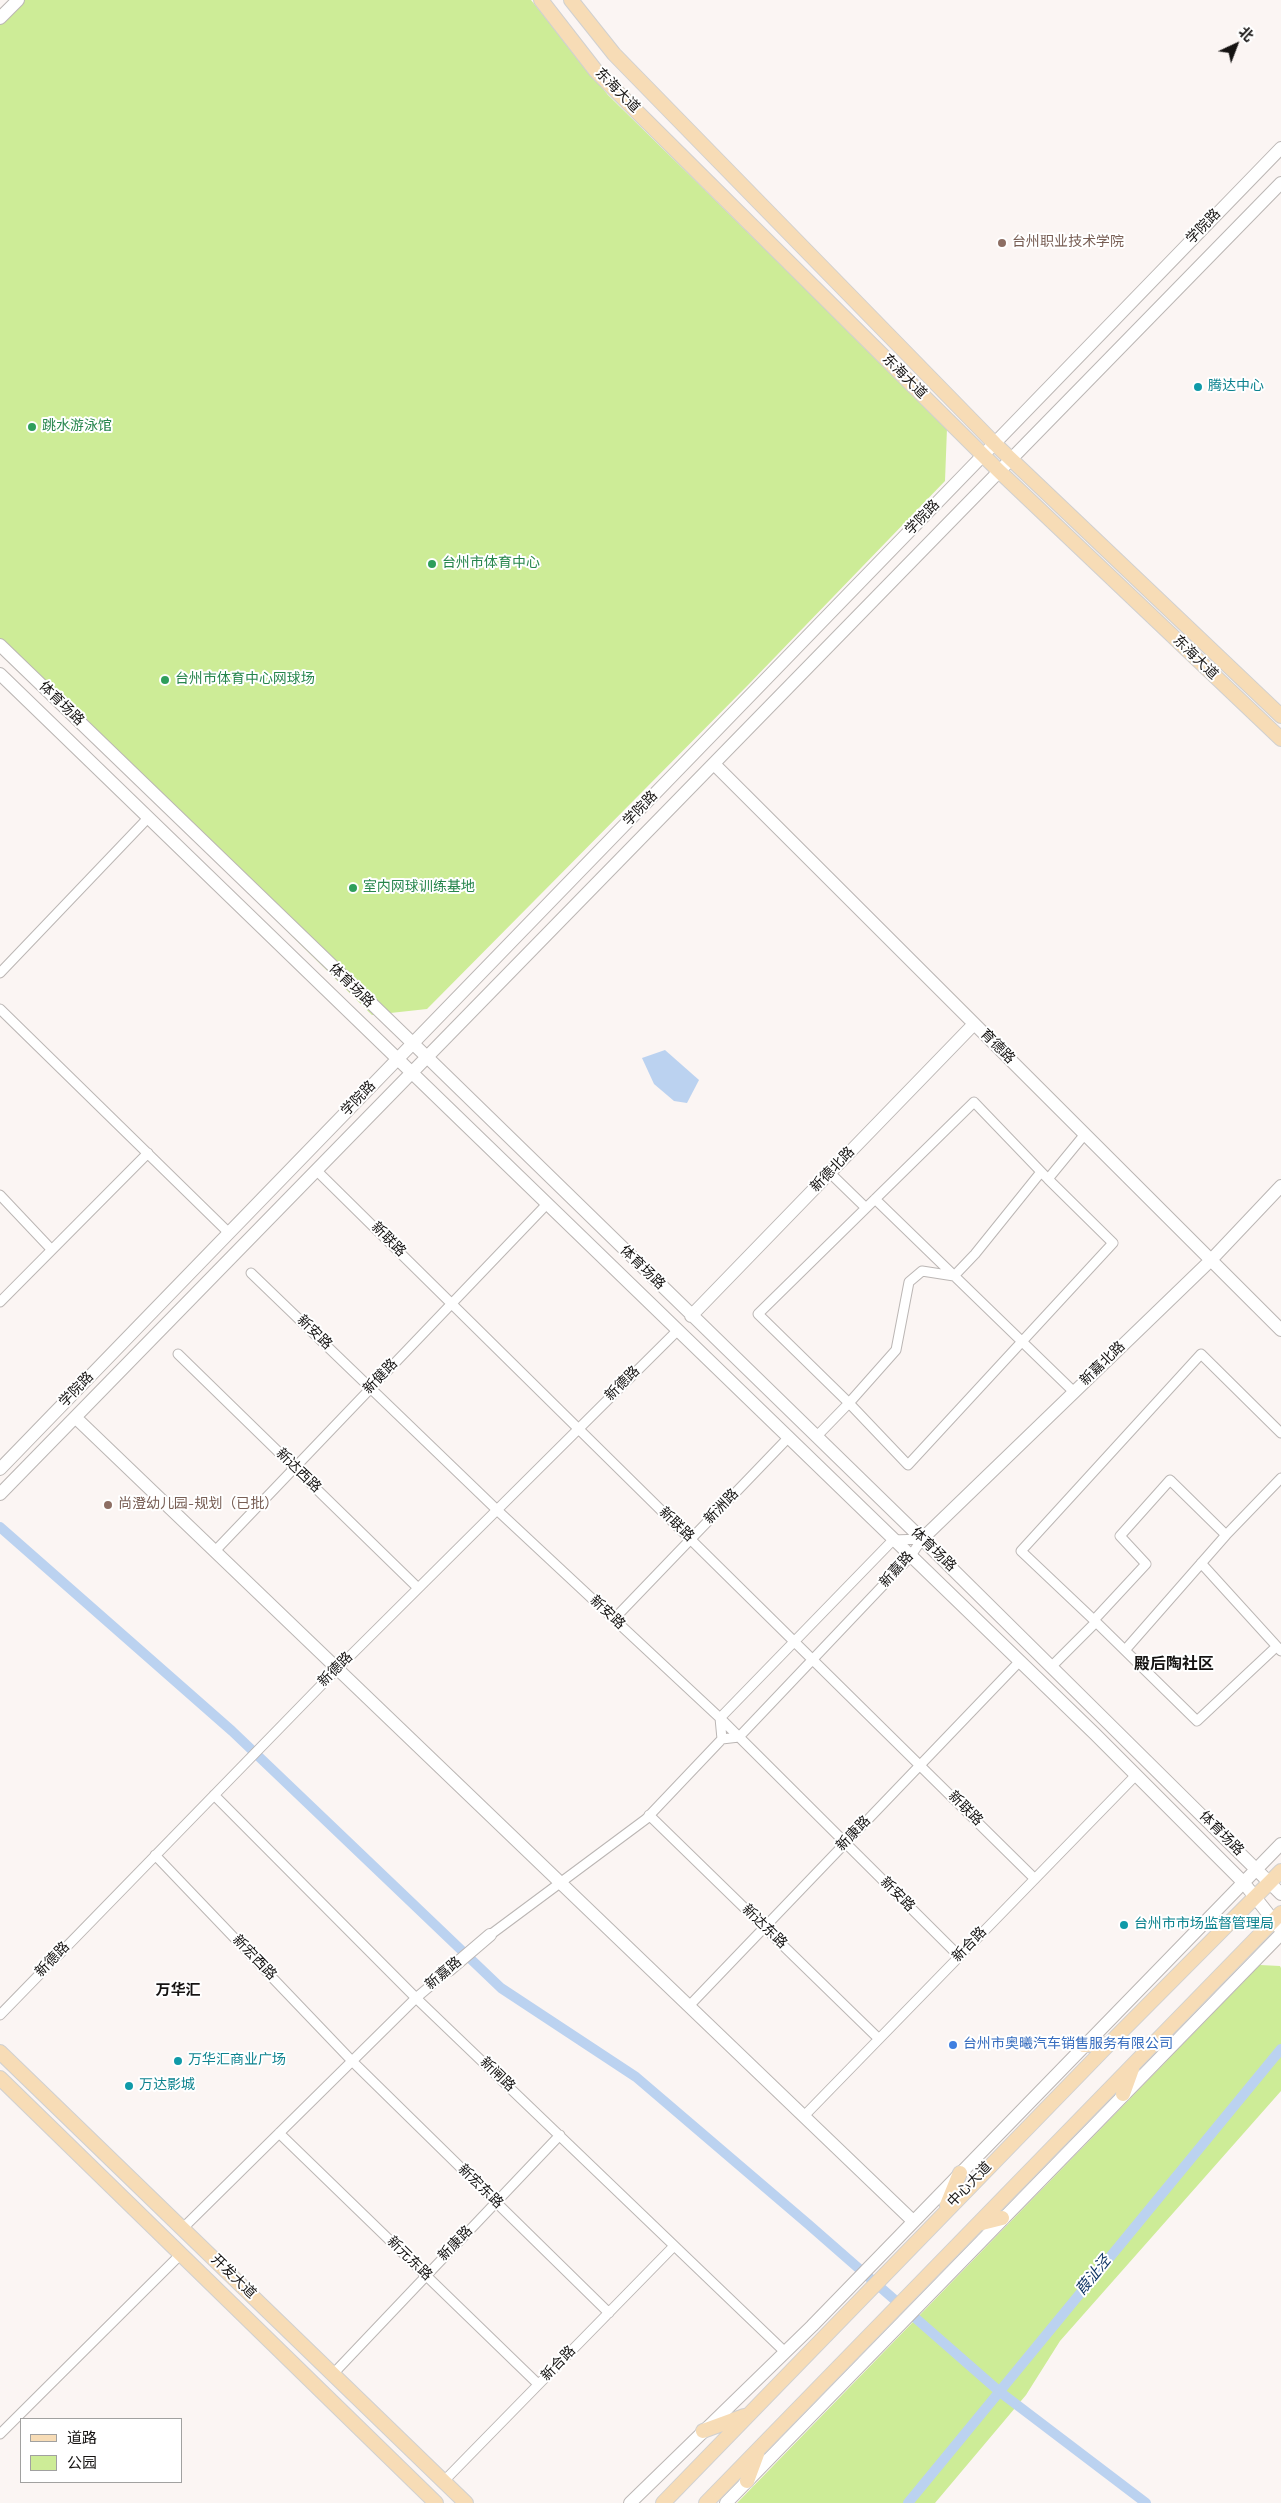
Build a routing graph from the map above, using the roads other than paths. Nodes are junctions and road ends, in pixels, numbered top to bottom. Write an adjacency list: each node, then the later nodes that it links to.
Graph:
1 (18, 0): 4 (main road)
2 (542, 0): 8 (main road, 东海大道)
3 (571, 0): 7 (main road, 东海大道)
4 (0, 18)
5 (1281, 148): 7 (main road, 学院路)
6 (1278, 191): 9 (main road, 学院路)
7 (995, 444): 8 (main road, 学院路); 9 (main road, 东海大道)
8 (984, 456): 10 (main road, 东海大道); 20 (main road, 学院路)
9 (1011, 460): 10 (main road, 学院路); 13 (main road, 东海大道)
10 (999, 471): 14 (main road, 东海大道); 15 (main road, 学院路)
11 (0, 645): 20 (main road, 体育场路)
12 (0, 674): 16 (main road)
13 (1280, 715)
14 (1281, 739)
15 (714, 764): 19 (main road, 育德路); 21 (main road, 学院路)
16 (148, 818): 17 (street); 22 (main road)
17 (0, 973)
18 (0, 1009): 25 (street)
19 (974, 1024): 24 (main road, 育德路); 28 (main road, 新德北路)
20 (412, 1045): 21 (main road, 体育场路); 22 (main road, 学院路)
21 (428, 1058): 23 (main road, 学院路); 42 (main road, 体育场路)
22 (398, 1059): 23 (main road); 35 (main road, 学院路)
23 (412, 1074): 26 (main road, 学院路); 33 (main road)
24 (1084, 1134): 29 (street); 37 (main road, 育德路)
25 (148, 1153): 35 (street); 36 (street)
26 (318, 1171): 41 (street, 新联路); 50 (main road, 学院路)
27 (1041, 1172): 29 (street); 32 (street); 39 (street)
28 (830, 1173): 34 (street); 42 (main road, 新德北路)
29 (1048, 1179): 45 (street)
30 (1281, 1186): 37 (main road, 新嘉北路)
31 (0, 1195): 36 (street)
32 (875, 1199): 34 (street); 39 (street)
33 (547, 1204): 41 (street, 新健路); 43 (main road)
34 (866, 1208): 49 (street)
35 (229, 1233): 55 (main road, 学院路)
36 (51, 1249): 40 (street)
37 (1211, 1260): 44 (main road, 育德路); 48 (main road, 新嘉北路)
38 (251, 1273): 47 (street, 新安路)
39 (954, 1276): 45 (street); 49 (street)
40 (0, 1302)
41 (452, 1304): 47 (street, 新健路); 51 (street, 新联路)
42 (691, 1316): 53 (main road, 体育场路)
43 (678, 1330): 51 (street, 新德路); 54 (main road)
44 (1281, 1330)
45 (1022, 1342): 48 (street); 49 (street)
46 (178, 1354): 56 (street, 新达西路)
47 (370, 1388): 56 (street, 新健路); 59 (street, 新安路)
48 (1074, 1392): 62 (main road, 新嘉北路)
49 (849, 1403): 53 (street)
50 (76, 1418): 58 (main road, 学院路); 64 (main road)
51 (578, 1429): 59 (street, 新德路); 61 (street, 新联路)
52 (1281, 1433): 69 (street)
53 (816, 1437): 62 (main road, 体育场路)
54 (788, 1438): 61 (street, 新洲路); 63 (main road)
55 (2, 1464)
56 (294, 1468): 64 (street, 新健路); 67 (street, 新达西路)
57 (1281, 1478): 60 (street)
58 (0, 1494)
59 (497, 1510): 67 (street, 新德路); 68 (street, 新安路)
60 (1226, 1535): 66 (street); 69 (street)
61 (691, 1539): 68 (street, 新洲路); 70 (street, 新联路)
62 (922, 1539): 63 (street, 新嘉路); 65 (street, 新嘉路); 75 (main road, 体育场路)
63 (893, 1540): 65 (main road); 70 (street, 新嘉路)
64 (215, 1551): 76 (main road)
65 (910, 1556): 73 (street, 新嘉路); 74 (main road)
66 (1201, 1563): 71 (street); 72 (street)
67 (418, 1588): 76 (street, 新德路)
68 (614, 1619): 77 (street, 新安路)
69 (1095, 1621): 71 (street); 75 (street)
70 (795, 1641): 73 (street, 新联路); 77 (street, 新嘉路)
71 (1126, 1649): 72 (street)
72 (1279, 1649)
73 (813, 1659): 78 (street, 新嘉路); 80 (street, 新联路)
74 (1020, 1662): 80 (street, 新康路); 81 (main road)
75 (1051, 1666): 87 (main road, 体育场路)
76 (338, 1668): 82 (street, 新德路); 90 (main road)
77 (720, 1718): 78 (street, 新安路); 79 (street)
78 (739, 1737): 79 (street); 84 (street, 新安路)
79 (722, 1739): 83 (street, 新嘉路)
80 (921, 1764): 84 (street, 新康路); 89 (street, 新联路)
81 (1136, 1776): 89 (street, 新合路); 91 (main road)
82 (214, 1796): 86 (street, 新德路); 100 (street, 新闸路)
83 (649, 1814): 90 (street, 新嘉路); 96 (street, 新达东路)
84 (845, 1844): 96 (street, 新康路); 98 (street, 新安路)
85 (1281, 1844): 87 (main road)
86 (155, 1855): 102 (street, 新德路); 107 (street, 新宏西路)
87 (1257, 1869): 91 (main road); 92 (main road, 体育场路)
88 (1281, 1871): 92 (main road, 中心大道)
89 (1035, 1879): 98 (street, 新合路)
90 (560, 1882): 97 (street, 新嘉路); 101 (main road)
91 (1243, 1882): 94 (main road); 105 (main road)
92 (1270, 1882): 93 (main road, 体育场路); 94 (main road, 中心大道)
93 (1281, 1894)
94 (1255, 1897): 95 (main road); 104 (main road, 中心大道)
95 (1279, 1924): 108 (main road); 110 (main road)
96 (765, 1927): 101 (street, 新康路); 103 (street, 新达东路)
97 (490, 1935): 99 (main road, 新嘉路)
98 (959, 1956): 103 (street, 新合路)
99 (449, 1970): 100 (street, 新嘉路)
100 (416, 1998): 107 (street, 新嘉路); 113 (street, 新闸路)
101 (689, 2006): 111 (main road)
102 (0, 2014)
103 (879, 2038): 111 (street, 新合路)
104 (1109, 2044): 105 (main road); 116 (main road, 中心大道)
105 (1084, 2045): 114 (main road)
106 (0, 2052): 120 (main road, 开发大道)
107 (352, 2061): 112 (street, 新嘉路); 115 (street, 新宏东路)
108 (1134, 2064): 110 (main road); 119 (main road)
109 (0, 2078): 122 (main road, 开发大道)
110 (1123, 2094): 117 (main road)
111 (804, 2116): 118 (main road)
112 (279, 2133): 120 (street, 新嘉路); 123 (street, 新元东路)
113 (560, 2135): 115 (street, 新康路); 121 (street, 新闸路)
114 (960, 2173): 116 (main road); 118 (main road)
115 (496, 2202): 123 (street, 新康路); 125 (street, 新宏东路)
116 (945, 2212): 130 (main road, 中心大道)
117 (1002, 2218): 119 (main road); 124 (main road)
118 (913, 2221): 127 (main road)
119 (978, 2225): 124 (main road)
120 (183, 2228): 128 (main road, 开发大道)
121 (674, 2246): 125 (street, 新合路); 127 (street, 新闸路)
122 (181, 2254): 132 (street); 136 (main road, 开发大道)
123 (426, 2276): 128 (street, 新康路); 129 (street, 新元东路)
124 (911, 2302): 126 (main road)
125 (608, 2312): 129 (street, 新合路)
126 (884, 2330): 133 (main road); 134 (main road)
127 (785, 2352): 131 (main road)
128 (333, 2374): 135 (main road, 开发大道)
129 (538, 2384): 135 (street, 新合路)
130 (749, 2414): 131 (main road); 139 (main road, 中心大道)
131 (703, 2432): 138 (main road)
132 (0, 2434)
133 (759, 2449): 134 (main road); 140 (main road)
134 (747, 2481): 141 (main road)
135 (443, 2482): 137 (main road, 开发大道)
136 (436, 2503)
137 (466, 2503)
138 (630, 2503)
139 (663, 2503)
140 (706, 2503)
141 (726, 2503)

